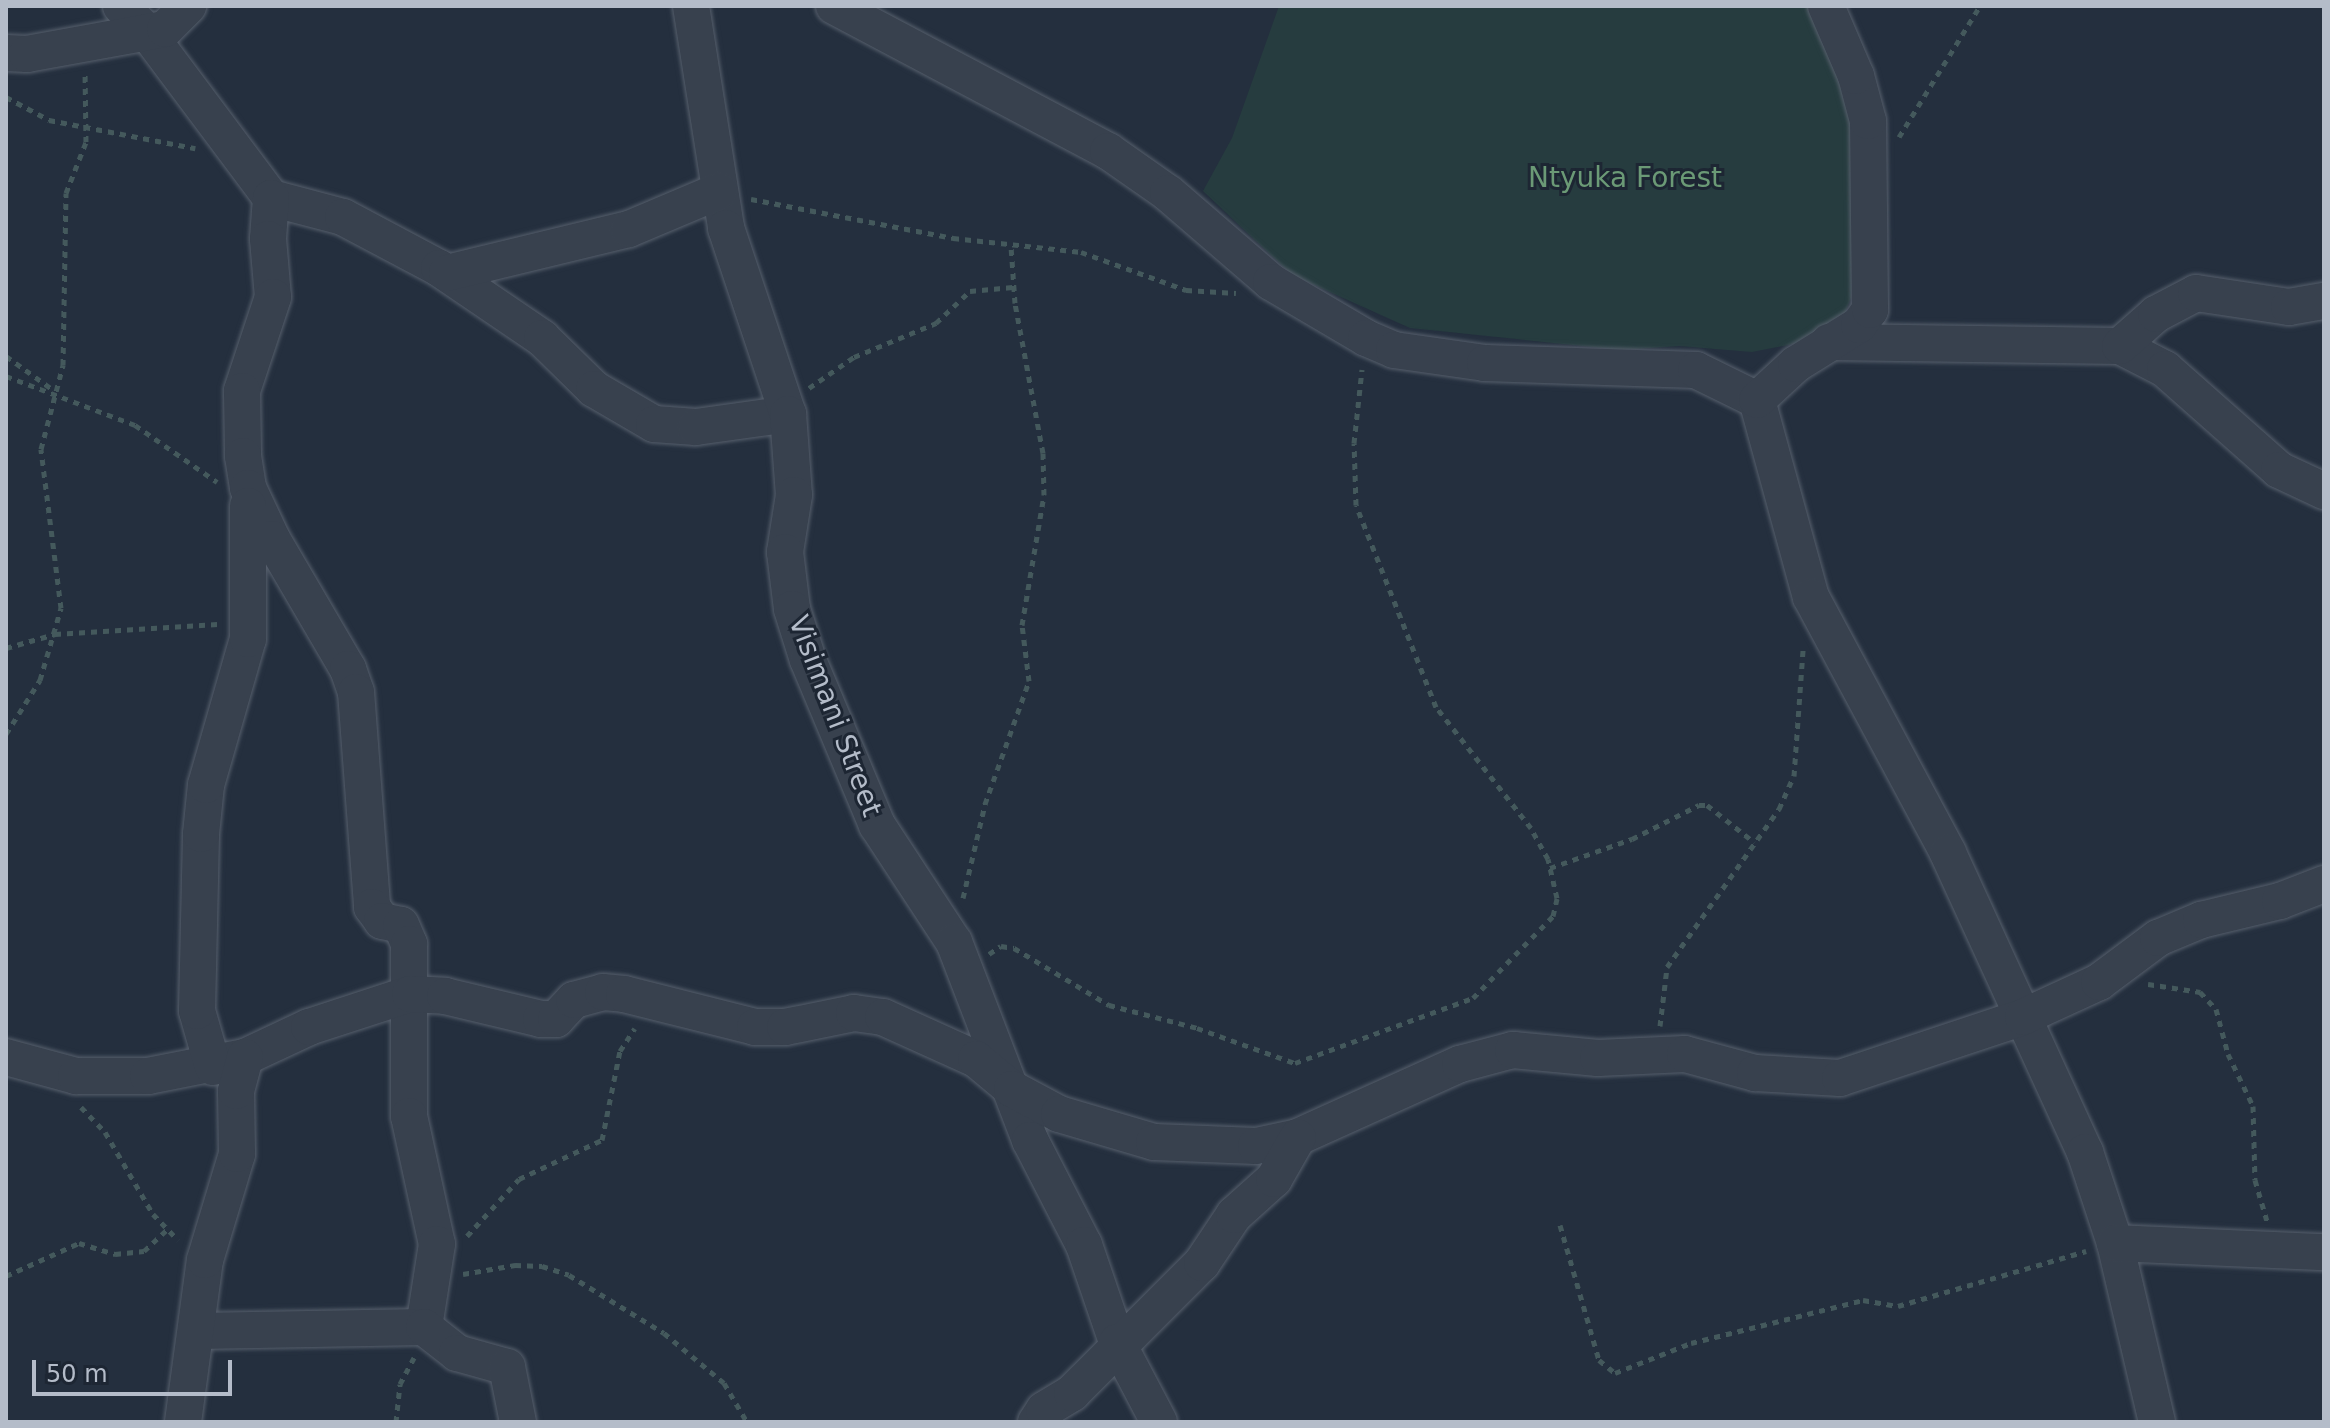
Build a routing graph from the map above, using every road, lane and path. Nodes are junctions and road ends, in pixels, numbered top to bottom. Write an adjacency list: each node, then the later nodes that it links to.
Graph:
1 (121, 6): 7 (street)
2 (188, 6): 7 (street)
3 (691, 6): 14 (street, Visimani Street)
4 (834, 6): 18 (street)
5 (1826, 6): 22 (street)
6 (1980, 6): 12 (path)
7 (147, 32): 8 (street); 13 (street)
8 (93, 40): 9 (street); 11 (path)
9 (6, 53)
10 (6, 97): 11 (path)
11 (87, 127): 13 (path); 26 (path)
12 (1895, 146)
13 (235, 150): 15 (street)
14 (719, 191): 16 (path); 17 (street); 28 (street, Visimani Street)
15 (271, 198): 17 (street); 29 (street)
16 (1011, 246): 18 (path); 19 (path)
17 (447, 273): 28 (street)
18 (1271, 282): 21 (street)
19 (1013, 287): 28 (path); 39 (path)
20 (2324, 301): 23 (street)
21 (1366, 338): 27 (street); 37 (path)
22 (1829, 342): 23 (street); 27 (street)
23 (2120, 346): 30 (street)
24 (6, 356): 26 (path)
25 (6, 376): 26 (path)
26 (56, 392): 29 (path); 32 (path)
27 (1757, 400): 44 (street)
28 (786, 406): 39 (street, Visimani Street)
29 (248, 488): 31 (street); 42 (street)
30 (2324, 491)
31 (249, 624): 32 (path); 47 (street)
32 (55, 634): 34 (path); 35 (path)
33 (1803, 642): 36 (path)
34 (6, 648)
35 (6, 734)
36 (1754, 842): 37 (path); 45 (path)
37 (1550, 868): 41 (path)
38 (2324, 884): 40 (street)
39 (954, 942): 41 (street, Visimani Street)
40 (2121, 968): 44 (street); 54 (path)
41 (968, 975): 49 (street, Visimani Street)
42 (410, 994): 43 (street); 47 (street); 56 (street)
43 (674, 1006): 49 (street); 56 (path)
44 (2023, 1017): 45 (street); 53 (street)
45 (1658, 1055): 50 (street)
46 (6, 1057): 48 (street)
47 (229, 1062): 48 (street); 58 (street)
48 (51, 1071): 52 (path)
49 (1012, 1089): 50 (street); 61 (street, Visimani Street)
50 (1298, 1137): 61 (street)
51 (1560, 1225): 53 (path)
52 (168, 1229): 57 (path); 58 (path)
53 (2115, 1243): 54 (street); 68 (street)
54 (2275, 1249): 55 (street)
55 (2324, 1252)
56 (434, 1269): 59 (street); 65 (path)
57 (6, 1276)
58 (202, 1278): 60 (street)
59 (424, 1327): 60 (street); 63 (path); 64 (street)
60 (198, 1331): 62 (street)
61 (1117, 1342): 66 (street); 67 (street, Visimani Street)
62 (183, 1422)
63 (396, 1422)
64 (518, 1422)
65 (747, 1422)
66 (1036, 1422)
67 (1159, 1422)
68 (2157, 1422)

